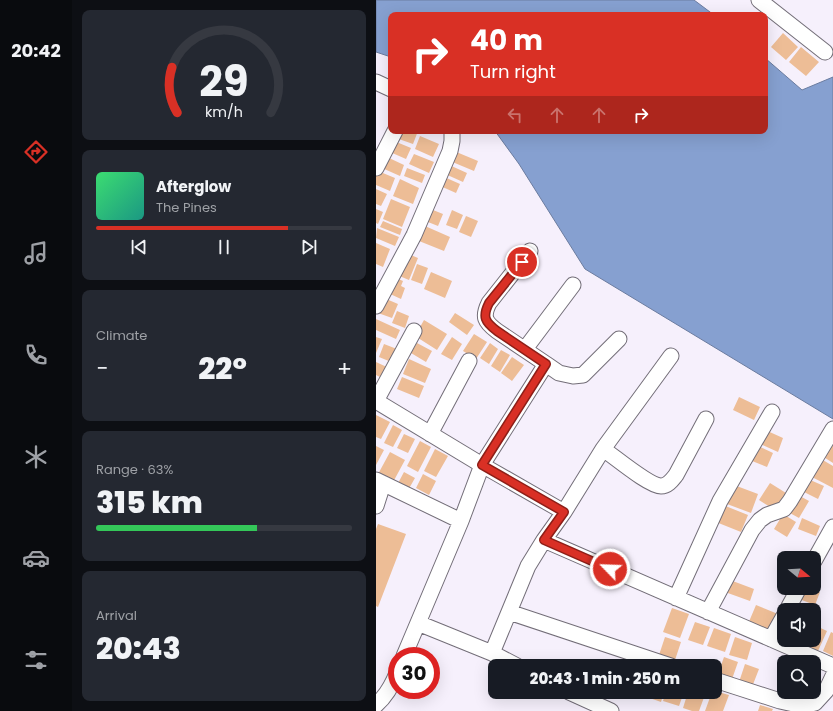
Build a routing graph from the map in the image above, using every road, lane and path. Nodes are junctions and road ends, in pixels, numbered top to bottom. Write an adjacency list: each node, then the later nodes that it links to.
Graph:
1 (760, 0): 2 (street)
2 (825, 52)
3 (376, 82): 4 (street)
4 (388, 88)
5 (393, 134): 7 (street)
6 (452, 134): 10 (street)
7 (376, 168)
8 (530, 251): 13 (street)
9 (573, 285): 13 (street)
10 (376, 306)
11 (414, 331): 17 (street)
12 (619, 339): 16 (street)
13 (526, 349): 16 (street)
14 (671, 356): 22 (street)
15 (469, 361): 21 (street)
16 (546, 364): 23 (street)
17 (376, 401): 21 (street)
18 (772, 412): 31 (street)
19 (706, 420): 22 (street)
20 (833, 429): 33 (street)
21 (430, 434): 23 (street)
22 (604, 449): 26 (street)
23 (482, 465): 26 (street); 27 (street)
24 (380, 482): 25 (street); 27 (street)
25 (376, 506)
26 (564, 512): 29 (street)
27 (461, 521): 34 (street)
28 (833, 527): 30 (street)
29 (544, 540): 31 (street); 32 (street)
30 (820, 551)
31 (676, 598): 33 (street)
32 (509, 612): 38 (street); 40 (street)
33 (708, 612): 36 (street)
34 (418, 623): 37 (street); 38 (street)
35 (777, 628): 36 (street)
36 (771, 639): 41 (street)
37 (408, 647)
38 (492, 653): 39 (street)
39 (504, 659)
40 (650, 659)
41 (833, 666)
42 (833, 676): 43 (street)
43 (722, 682)
44 (388, 690): 46 (street)
45 (584, 699): 47 (street)
46 (376, 706)
47 (611, 711)

